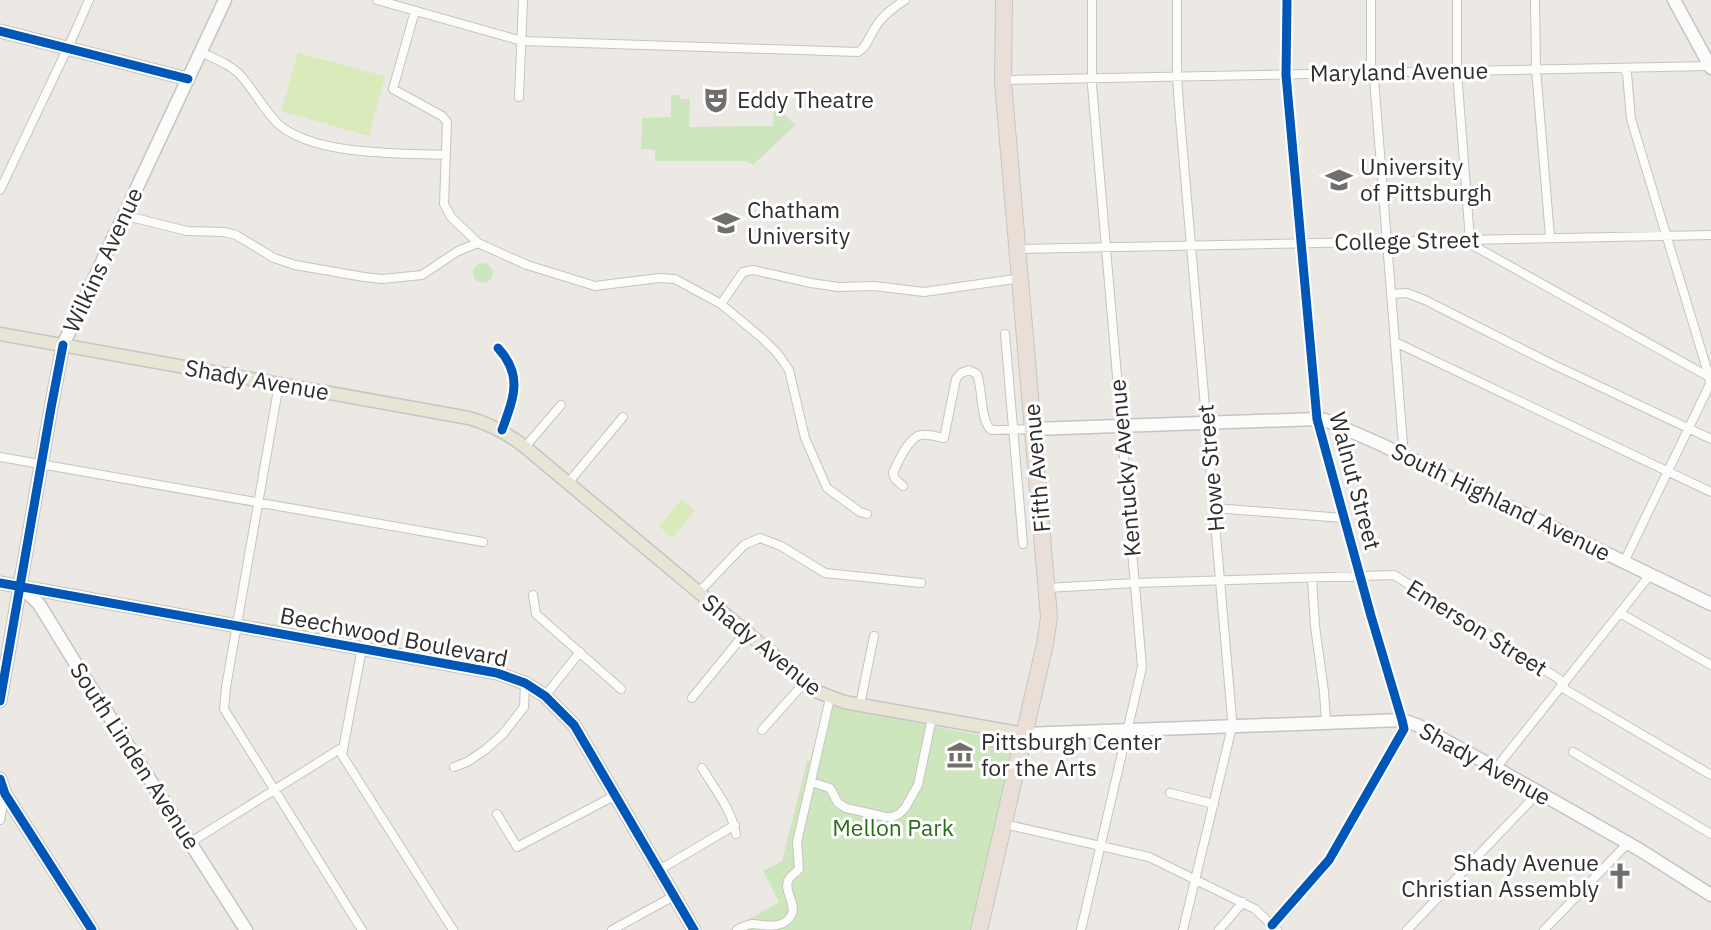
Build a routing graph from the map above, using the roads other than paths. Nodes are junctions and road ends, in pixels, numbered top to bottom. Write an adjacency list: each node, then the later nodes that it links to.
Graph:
1 (89, 0): 17 (street)
2 (225, 0): 18 (main road, Wilkins Avenue)
3 (377, 0): 14 (street)
4 (523, 0): 16 (street)
5 (905, 0): 16 (street)
6 (1004, 0): 28 (highway, Fifth Avenue)
7 (1092, 0): 27 (street, Kentucky Avenue)
8 (1177, 0): 25 (street, Howe Street)
9 (1287, 0): 24 (street, Walnut Street)
10 (1371, 0): 23 (street)
11 (1457, 0): 22 (street)
12 (1535, 0): 21 (street)
13 (1674, 0): 19 (main road)
14 (415, 11): 16 (street); 30 (street)
15 (0, 31): 17 (main road)
16 (522, 41): 29 (street)
17 (68, 48): 26 (main road); 31 (street)
18 (201, 52): 26 (main road, Wilkins Avenue); 30 (street)
19 (1711, 66): 20 (street, Maryland Avenue)
20 (1623, 68): 21 (street, Maryland Avenue); 34 (street)
21 (1536, 69): 22 (street, Maryland Avenue); 35 (street)
22 (1457, 72): 23 (street, Maryland Avenue); 36 (street)
23 (1371, 73): 24 (street, Maryland Avenue); 37 (street)
24 (1286, 75): 25 (street, Maryland Avenue); 39 (street, Walnut Street)
25 (1177, 77): 27 (street, Maryland Avenue); 40 (street, Howe Street)
26 (188, 79): 32 (main road, Wilkins Avenue)
27 (1092, 79): 28 (street, Maryland Avenue); 41 (street, Kentucky Avenue)
28 (1003, 80): 42 (highway, Fifth Avenue)
29 (519, 97)
30 (445, 155): 38 (street)
31 (0, 190)
32 (123, 215): 38 (street); 49 (main road, Wilkins Avenue)
33 (1711, 235): 34 (street, College Street)
34 (1667, 236): 35 (street, College Street); 50 (street)
35 (1550, 237): 36 (street, College Street)
36 (1470, 240): 37 (street, College Street); 50 (street)
37 (1386, 241): 39 (street, College Street); 44 (street)
38 (478, 243): 45 (street)
39 (1301, 243): 40 (street, College Street); 54 (street, Walnut Street)
40 (1192, 245): 41 (street, College Street); 55 (street, Howe Street)
41 (1105, 247): 42 (street, College Street); 56 (street, Kentucky Avenue)
42 (1018, 248): 43 (highway, Fifth Avenue)
43 (1021, 278): 45 (street); 58 (highway, Fifth Avenue)
44 (1391, 295): 48 (street); 57 (street)
45 (721, 304): 71 (street)
46 (0, 334): 49 (main road, Shady Avenue)
47 (1005, 334): 59 (street)
48 (1395, 342): 62 (street); 65 (street)
49 (63, 345): 51 (main road, Shady Avenue); 64 (main road, Wilkins Avenue)
50 (1710, 377): 57 (street)
51 (279, 384): 61 (main road, Shady Avenue); 69 (street)
52 (561, 405): 61 (street)
53 (623, 417): 66 (street)
54 (1317, 419): 55 (main road, South Highland Avenue); 62 (main road, South Highland Avenue); 72 (street, Walnut Street)
55 (1207, 422): 56 (main road, South Highland Avenue); 70 (street, Howe Street)
56 (1122, 426): 58 (main road, South Highland Avenue); 82 (street, Kentucky Avenue)
57 (1688, 428): 60 (street); 65 (street)
58 (1034, 429): 59 (street); 84 (highway, Fifth Avenue)
59 (1013, 430): 67 (street); 74 (street)
60 (1711, 439)
61 (525, 447): 66 (main road, Shady Avenue)
62 (1402, 455): 75 (main road, South Highland Avenue)
63 (0, 457): 64 (street)
64 (41, 465): 69 (street); 83 (main road, Wilkins Avenue)
65 (1669, 472): 68 (street); 75 (street)
66 (568, 483): 85 (main road, Shady Avenue)
67 (903, 486)
68 (1711, 492)
69 (258, 503): 73 (street); 89 (street)
70 (1214, 508): 72 (street); 79 (street, Howe Street)
71 (867, 514)
72 (1343, 518): 77 (street, Walnut Street)
73 (483, 542)
74 (1023, 544)
75 (1624, 562): 76 (main road, South Highland Avenue)
76 (1650, 575): 87 (main road, South Highland Avenue); 88 (street)
77 (1361, 577): 78 (street, Emerson Street); 97 (street, Emerson Street); 105 (street, Walnut Street)
78 (1312, 578): 79 (street, Emerson Street); 106 (street)
79 (1221, 580): 82 (street, Emerson Street); 107 (street, Howe Street)
80 (0, 583): 83 (main road, Beechwood Boulevard)
81 (921, 583): 85 (street)
82 (1135, 583): 84 (street, Emerson Street); 109 (street, Kentucky Avenue)
83 (20, 586): 89 (main road, Beechwood Boulevard); 99 (main road, Wilkins Avenue); 129 (main road, South Linden Avenue)
84 (1046, 588): 110 (highway, Fifth Avenue)
85 (698, 593): 90 (main road, Shady Avenue)
86 (533, 595): 93 (street)
87 (1711, 604)
88 (1619, 613): 94 (street); 97 (street)
89 (237, 626): 92 (main road, Beechwood Boulevard); 119 (street)
90 (745, 633): 95 (main road, Shady Avenue); 101 (street)
91 (874, 636): 103 (street)
92 (362, 648): 96 (main road, Beechwood Boulevard); 111 (street)
93 (580, 652): 98 (street); 100 (street)
94 (1711, 665)
95 (804, 682): 102 (main road, Shady Avenue); 108 (street)
96 (526, 683): 100 (main road, Beechwood Boulevard); 113 (street)
97 (1562, 685): 115 (street); 116 (street, Emerson Street)
98 (621, 689)
99 (1, 694)
100 (545, 696): 123 (main road, Beechwood Boulevard)
101 (692, 698)
102 (830, 698): 103 (main road, Shady Avenue); 118 (street)
103 (860, 705): 104 (main road, Shady Avenue)
104 (932, 718): 110 (main road, Shady Avenue); 118 (street)
105 (1402, 720): 106 (main road, Shady Avenue); 115 (main road, Shady Avenue); 137 (street)
106 (1326, 722): 107 (main road, Shady Avenue)
107 (1232, 727): 109 (main road, Shady Avenue); 124 (street, Howe Street)
108 (762, 730)
109 (1127, 731): 110 (main road, Shady Avenue); 131 (street, Kentucky Avenue)
110 (1024, 734): 127 (highway, Fifth Avenue)
111 (343, 747): 119 (street); 141 (street)
112 (1573, 752): 128 (street)
113 (454, 766)
114 (702, 768): 132 (street)
115 (1496, 768): 121 (main road, Shady Avenue)
116 (1711, 775)
117 (0, 779): 122 (main road)
118 (811, 782): 144 (street)
119 (274, 789): 129 (street); 140 (street)
120 (1170, 793): 124 (street)
121 (1538, 793): 130 (main road, Shady Avenue); 149 (street)
122 (5, 794): 126 (street); 138 (main road)
123 (616, 795): 125 (street); 132 (main road, Beechwood Boulevard)
124 (1214, 804): 133 (street, Howe Street)
125 (497, 814)
126 (0, 820)
127 (1003, 823): 131 (street); 145 (highway, Fifth Avenue)
128 (1711, 834)
129 (191, 842): 139 (main road, South Linden Avenue)
130 (1628, 844): 134 (main road, Shady Avenue); 150 (street)
131 (1101, 845): 133 (street); 146 (street, Kentucky Avenue)
132 (659, 870): 135 (main road, Beechwood Boulevard)
133 (1195, 879): 136 (street); 147 (street, Howe Street)
134 (1711, 895)
135 (674, 897): 142 (street); 143 (main road, Beechwood Boulevard)
136 (1243, 902): 137 (street); 148 (street)
137 (1275, 927)
138 (92, 930)
139 (246, 930)
140 (362, 930)
141 (453, 930)
142 (612, 930)
143 (694, 930)
144 (737, 930)
145 (979, 930)
146 (1081, 930)
147 (1183, 930)
148 (1219, 930)
149 (1407, 930)
150 (1544, 930)

